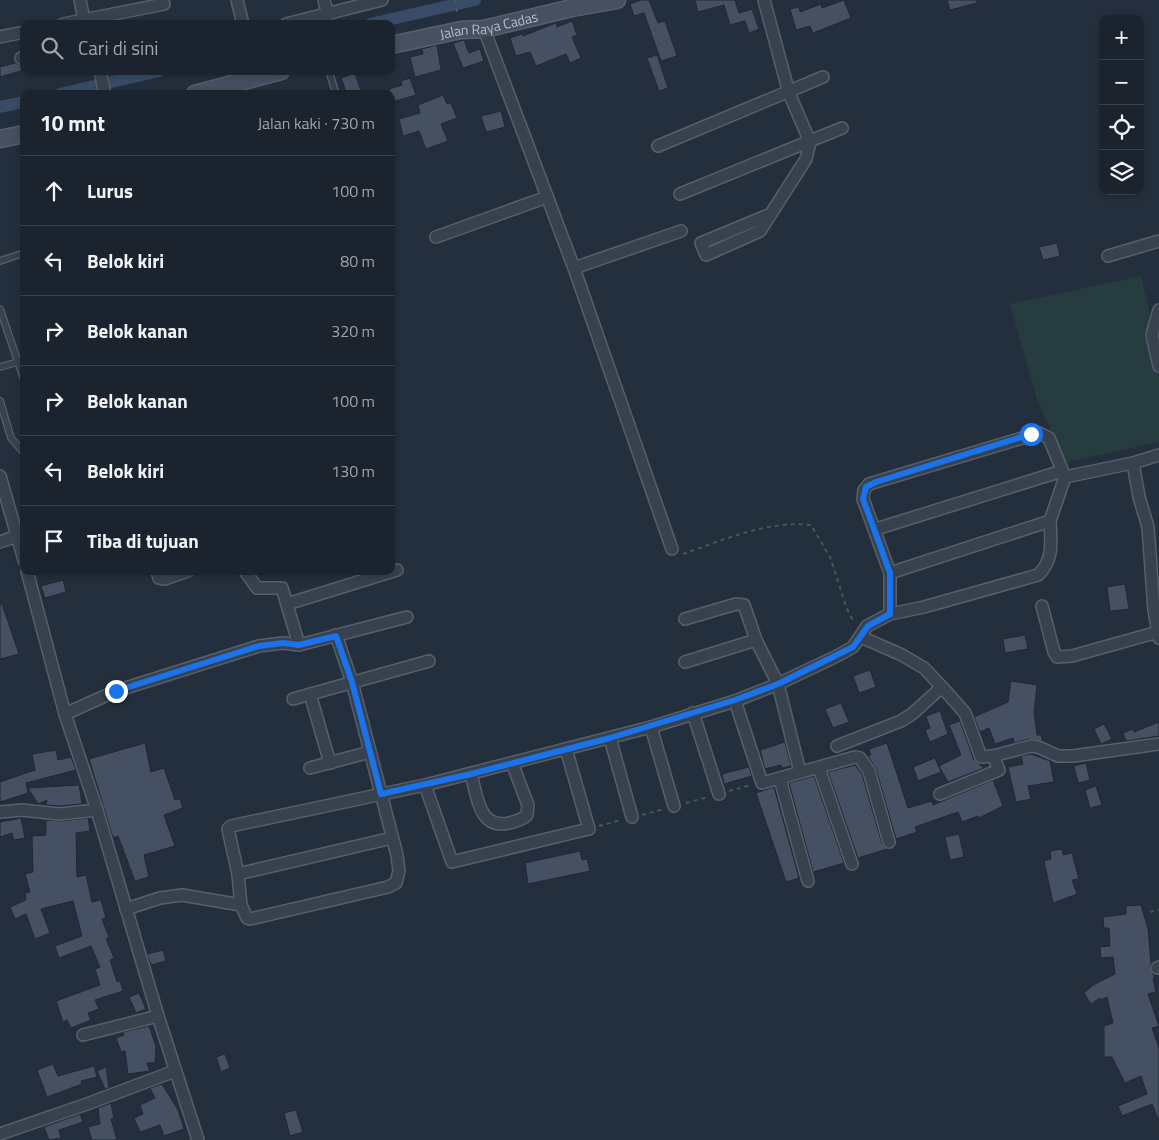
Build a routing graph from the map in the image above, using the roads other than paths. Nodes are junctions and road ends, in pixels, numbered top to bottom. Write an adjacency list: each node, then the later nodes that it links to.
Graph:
1 (80, 0): 10 (street)
2 (237, 0): 12 (street)
3 (324, 0): 9 (street)
4 (382, 0): 9 (street)
5 (617, 0): 8 (street, Jalan Raya Cadas)
6 (764, 0): 25 (street)
7 (164, 4): 11 (street)
8 (570, 4): 14 (street, Jalan Raya Cadas)
9 (328, 15): 13 (street)
10 (84, 20)
11 (93, 20)
12 (242, 20)
13 (305, 20)
14 (484, 29): 17 (street, Jalan Raya Cadas); 32 (street)
15 (20, 33): 16 (street)
16 (0, 37)
17 (395, 44)
18 (101, 75): 22 (street)
19 (266, 75): 23 (street)
20 (330, 75): 24 (lane)
21 (823, 78): 25 (street)
22 (104, 90)
23 (210, 90)
24 (335, 90)
25 (789, 93): 29 (street); 30 (street)
26 (842, 128): 29 (street)
27 (20, 135): 28 (street)
28 (0, 139)
29 (810, 142): 31 (street); 33 (street)
30 (658, 146)
31 (680, 194)
32 (547, 197): 35 (street); 40 (street)
33 (771, 214): 33 (street)
34 (681, 231): 40 (street)
35 (436, 237)
36 (1159, 242): 38 (street)
37 (20, 254): 39 (lane)
38 (1108, 256)
39 (0, 261)
40 (574, 268): 58 (street)
41 (0, 309): 43 (lane)
42 (1159, 310): 45 (street)
43 (18, 362): 44 (lane); 46 (lane)
44 (0, 366)
45 (1159, 366)
46 (20, 368)
47 (0, 401): 48 (lane)
48 (20, 448)
49 (1159, 455): 50 (street)
50 (1133, 463): 51 (street); 67 (street)
51 (1063, 474): 53 (street); 54 (street); 54 (street)
52 (0, 476): 55 (street)
53 (1050, 521): 59 (street); 68 (street)
54 (876, 529): 59 (street)
55 (17, 536): 56 (street); 57 (street)
56 (0, 542)
57 (20, 546)
58 (672, 548)
59 (890, 573): 68 (street)
60 (28, 575): 85 (street)
61 (158, 575): 62 (street)
62 (177, 575)
63 (248, 575): 65 (street)
64 (381, 575): 65 (street)
65 (287, 604): 75 (street)
66 (1042, 606): 71 (street)
67 (1157, 611): 71 (street)
68 (890, 614): 73 (street)
69 (406, 617): 72 (street)
70 (685, 619): 74 (street)
71 (1158, 635)
72 (336, 636): 75 (street); 78 (street)
73 (861, 637): 79 (street); 80 (street)
74 (756, 640): 77 (street); 79 (street)
75 (299, 645): 85 (street)
76 (429, 661): 78 (street)
77 (685, 662)
78 (352, 682): 81 (street); 91 (street)
79 (778, 684): 83 (street); 97 (street)
80 (942, 686): 89 (street); 92 (street)
81 (310, 694): 82 (street); 93 (street)
82 (293, 699)
83 (735, 700): 84 (street); 99 (street)
84 (693, 713): 86 (street); 102 (street)
85 (65, 714): 105 (street)
86 (651, 727): 87 (street); 104 (street)
87 (610, 738): 90 (street); 107 (street)
88 (1159, 744): 92 (street)
89 (837, 746)
90 (566, 749): 94 (street); 100 (street)
91 (370, 752): 93 (street); 101 (street)
92 (993, 756): 103 (street)
93 (330, 763): 95 (street)
94 (512, 763): 98 (street); 98 (street)
95 (310, 768)
96 (819, 768): 97 (street); 109 (street); 110 (street)
97 (800, 772): 99 (street)
98 (471, 774): 100 (street)
99 (780, 779): 112 (street)
100 (425, 785): 101 (street)
101 (381, 794): 108 (street); 111 (street)
102 (719, 794)
103 (940, 794)
104 (674, 806)
105 (97, 810): 106 (street); 114 (street)
106 (0, 812)
107 (632, 817)
108 (392, 838): 111 (street); 113 (street)
109 (889, 842)
110 (852, 864)
111 (238, 874): 113 (street)
112 (808, 881)
113 (241, 905): 114 (street)
114 (126, 909): 115 (street)
115 (158, 1016): 116 (street); 117 (street)
116 (83, 1035)
117 (174, 1071): 118 (street); 119 (street)
118 (0, 1134)
119 (198, 1140)

